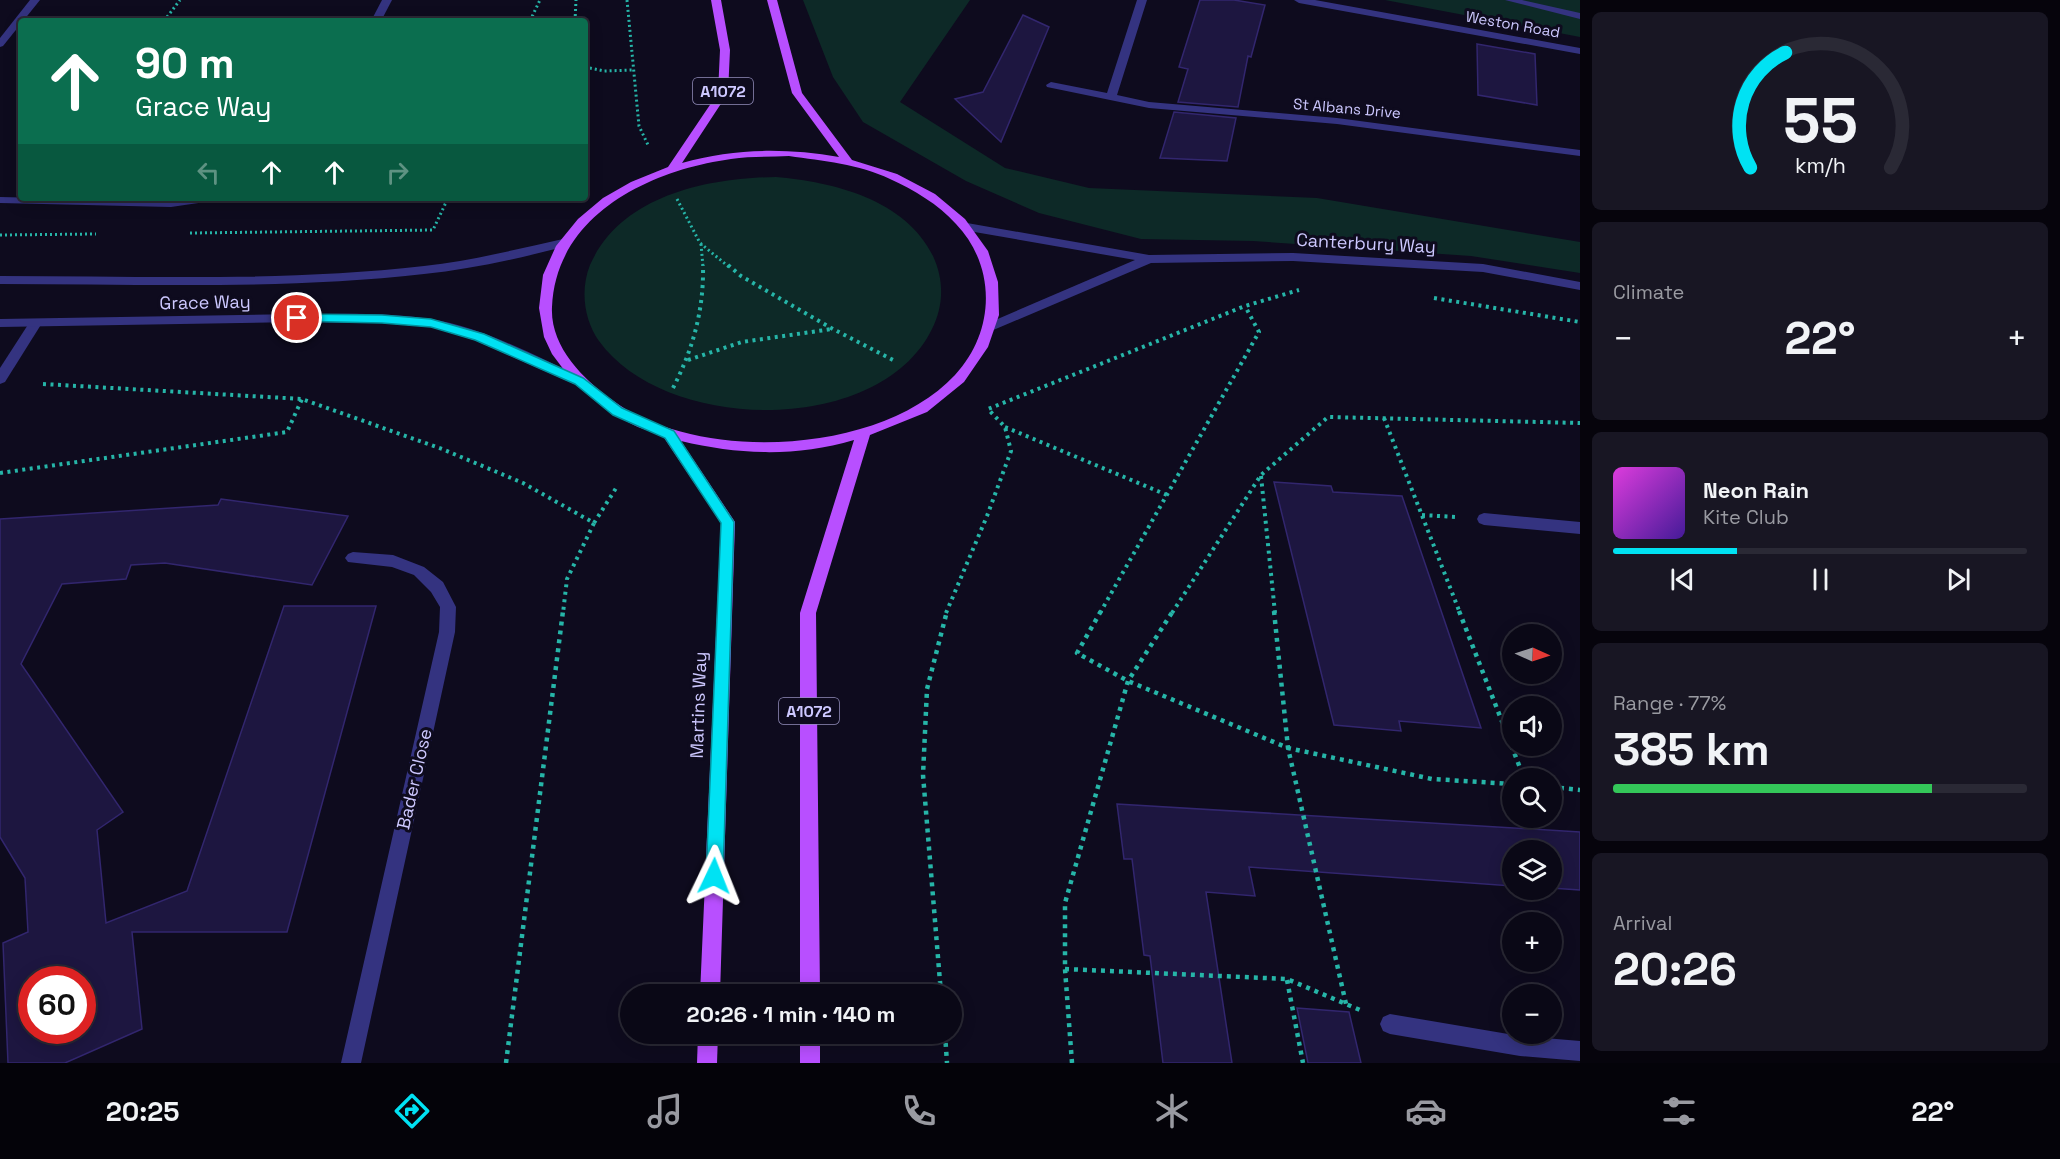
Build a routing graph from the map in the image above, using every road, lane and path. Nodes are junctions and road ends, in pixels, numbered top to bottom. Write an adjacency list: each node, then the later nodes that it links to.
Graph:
1 (35, 0): 13 (street)
2 (180, 0): 14 (path)
3 (387, 0): 15 (street)
4 (540, 0): 16 (path)
5 (576, 0): 17 (path)
6 (627, 0): 22 (path)
7 (716, 0): 28 (main road, A1072)
8 (772, 0): 27 (main road)
9 (1142, 0): 24 (street)
10 (1299, 0): 20 (street, Weston Road)
11 (1510, 0): 12 (street)
12 (1580, 16)
13 (21, 18)
14 (166, 18)
15 (378, 18)
16 (531, 18)
17 (575, 18)
18 (18, 21): 19 (street)
19 (0, 44)
20 (1580, 51)
21 (588, 68): 22 (path)
22 (633, 70): 25 (path)
23 (1051, 85): 24 (street, St Albans Drive)
24 (1111, 98): 26 (street, St Albans Drive)
25 (648, 145)
26 (1580, 153)
27 (847, 161): 28 (main road); 35 (main road)
28 (673, 168): 39 (main road)
29 (676, 196): 40 (path)
30 (0, 200): 31 (street)
31 (18, 200)
32 (43, 201): 33 (street)
33 (192, 201)
34 (447, 201): 36 (path)
35 (967, 227): 41 (street, Canterbury Way); 50 (main road)
36 (187, 233)
37 (105, 234): 38 (path)
38 (0, 235)
39 (563, 243): 42 (street, Grace Way); 55 (main road)
40 (700, 243): 51 (path); 52 (path)
41 (1149, 259): 43 (street, Canterbury Way); 50 (street, Canterbury Way)
42 (0, 280)
43 (1580, 286)
44 (1304, 289): 46 (path)
45 (1425, 296): 47 (path)
46 (1245, 306): 60 (path); 66 (path)
47 (1580, 322)
48 (0, 323): 49 (street, Grace Way)
49 (36, 323): 54 (street); 55 (street, Grace Way)
50 (991, 327): 62 (main road)
51 (833, 329): 52 (path); 53 (path)
52 (688, 360): 56 (path)
53 (895, 361)
54 (0, 379)
55 (579, 381): 61 (main road)
56 (673, 388)
57 (302, 399): 63 (path)
58 (1384, 418): 59 (path); 64 (path); 73 (path)
59 (1580, 423)
60 (1005, 427): 66 (path); 81 (path)
61 (669, 434): 62 (main road); 79 (main road, Martins Way)
62 (863, 435): 80 (main road, A1072)
63 (0, 473)
64 (1261, 475): 71 (path); 72 (path)
65 (618, 485): 68 (path)
66 (1167, 495): 71 (path)
67 (1484, 519): 69 (street)
68 (594, 523)
69 (1580, 528)
70 (353, 558): 88 (street, Bader Close)
71 (1128, 681): 72 (path); 77 (path)
72 (1288, 748): 74 (path); 82 (path)
73 (1520, 768)
74 (1502, 783)
75 (1562, 788): 76 (path)
76 (1580, 790)
77 (1065, 969): 78 (path); 92 (path)
78 (1287, 979): 82 (path); 93 (path)
79 (710, 984)
80 (810, 984)
81 (940, 984)
82 (1346, 1004): 83 (path)
83 (1390, 1024): 87 (street)
84 (708, 1044): 89 (main road)
85 (810, 1044): 90 (main road)
86 (946, 1044): 91 (path)
87 (1580, 1051)
88 (351, 1063)
89 (707, 1063)
90 (810, 1063)
91 (947, 1063)
92 (1072, 1063)
93 (1304, 1063)

